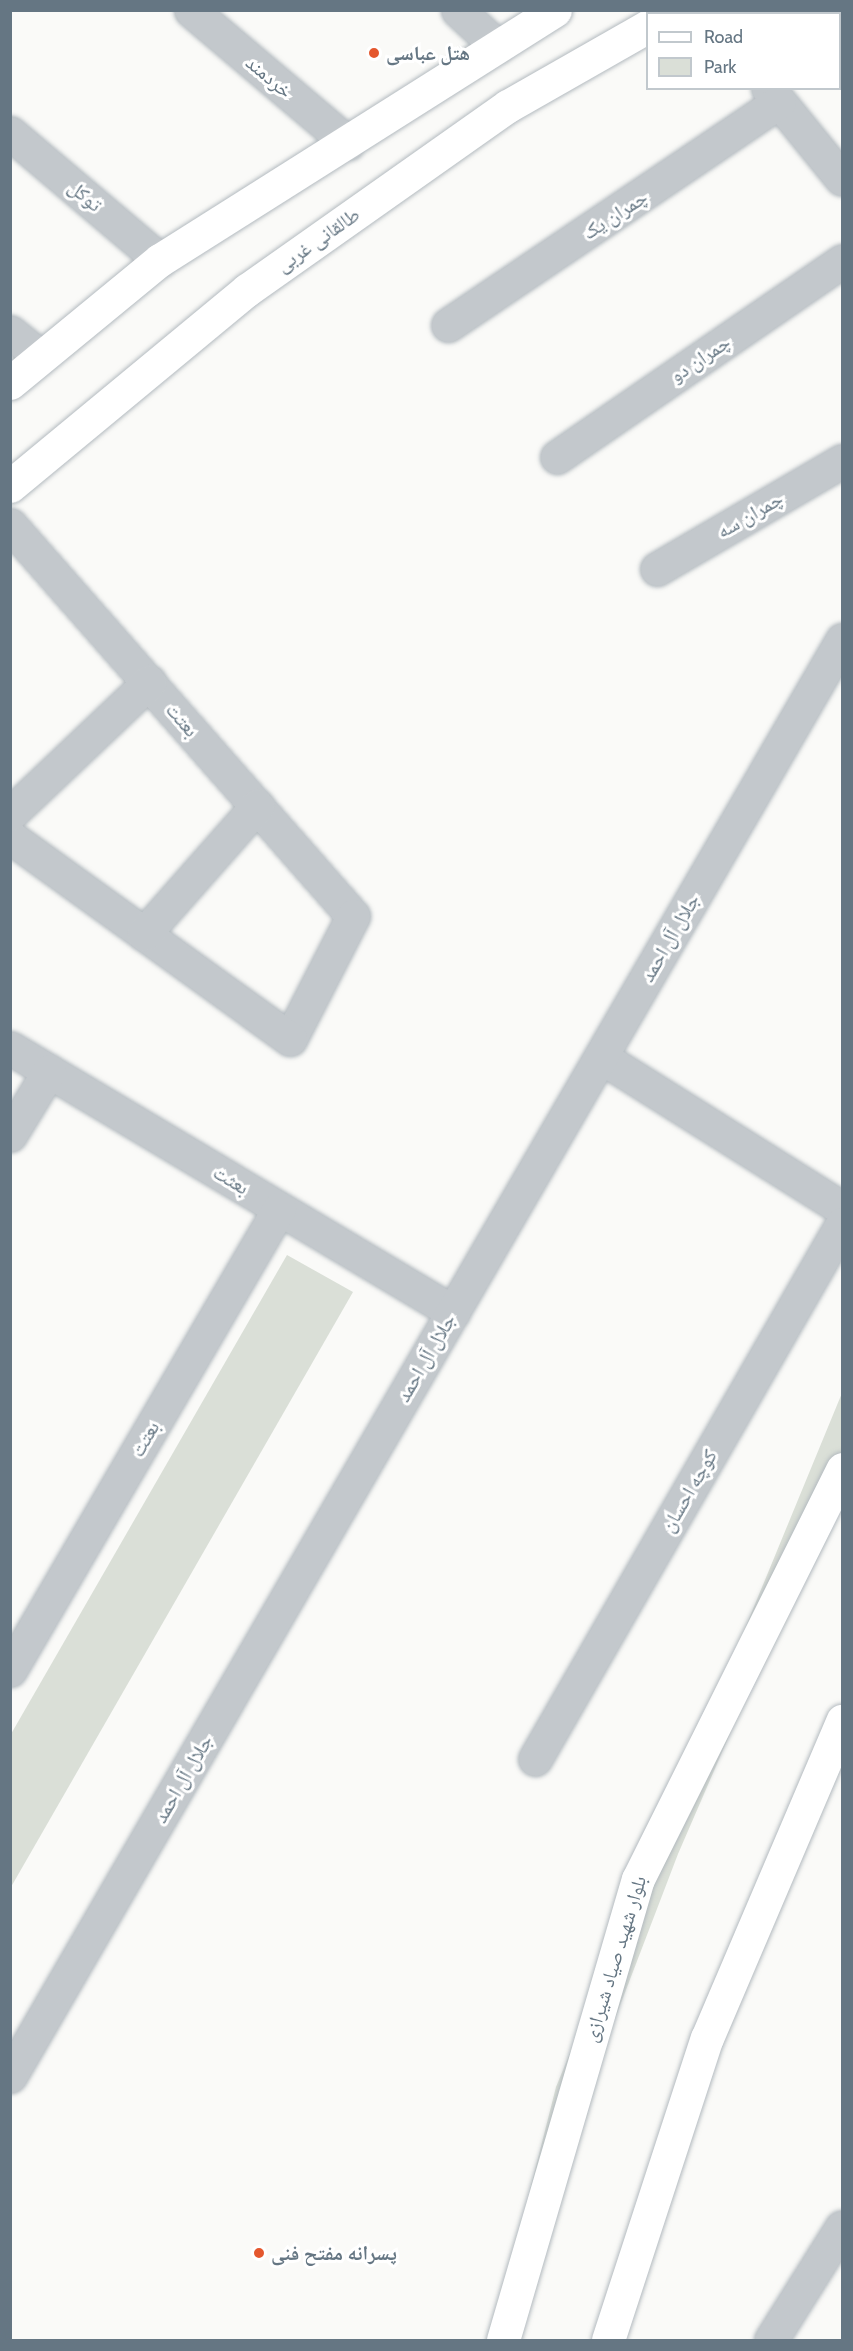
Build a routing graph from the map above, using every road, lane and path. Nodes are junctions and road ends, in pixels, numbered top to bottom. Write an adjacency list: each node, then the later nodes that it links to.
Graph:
1 (191, 10): 8 (street, خردمند)
2 (458, 10): 5 (street)
3 (555, 10): 5 (main road)
4 (646, 27): 18 (main road, طالقانی غربی)
5 (498, 47): 8 (main road)
6 (774, 95): 9 (street); 12 (street, چمران یک)
7 (10, 133): 10 (street, توکل)
8 (348, 143): 10 (main road)
9 (843, 179)
10 (160, 260): 14 (main road)
11 (843, 261): 16 (street, چمران دو)
12 (448, 325)
13 (10, 332): 14 (street)
14 (41, 357): 15 (main road)
15 (10, 382)
16 (557, 457)
17 (843, 461): 20 (street, چمران سه)
18 (10, 486)
19 (10, 525): 22 (street, بعتت)
20 (657, 569)
21 (843, 640): 28 (street, جلال آل احمد)
22 (148, 682): 23 (street, بعتت); 24 (street)
23 (258, 806): 26 (street); 26 (street, بعتت)
24 (10, 814)
25 (10, 837): 26 (street)
26 (144, 934)
27 (10, 1048): 29 (street, بعثت)
28 (601, 1057): 31 (street); 34 (street, جلال آل احمد)
29 (50, 1071): 30 (street); 32 (street, بعثت)
30 (10, 1136)
31 (843, 1208)
32 (279, 1209): 34 (street, بعثت); 36 (street, بعتت)
33 (843, 1224): 39 (street, کوچه احسان)
34 (453, 1312): 40 (street, جلال آل احمد)
35 (843, 1469): 42 (main road, بلوار شهید صیاد شیرازی)
36 (10, 1670)
37 (843, 1721): 38 (main road)
38 (835, 1749): 43 (main road)
39 (535, 1759)
40 (10, 2076)
41 (843, 2227): 44 (street)
42 (503, 2340)
43 (608, 2340)
44 (771, 2340)

